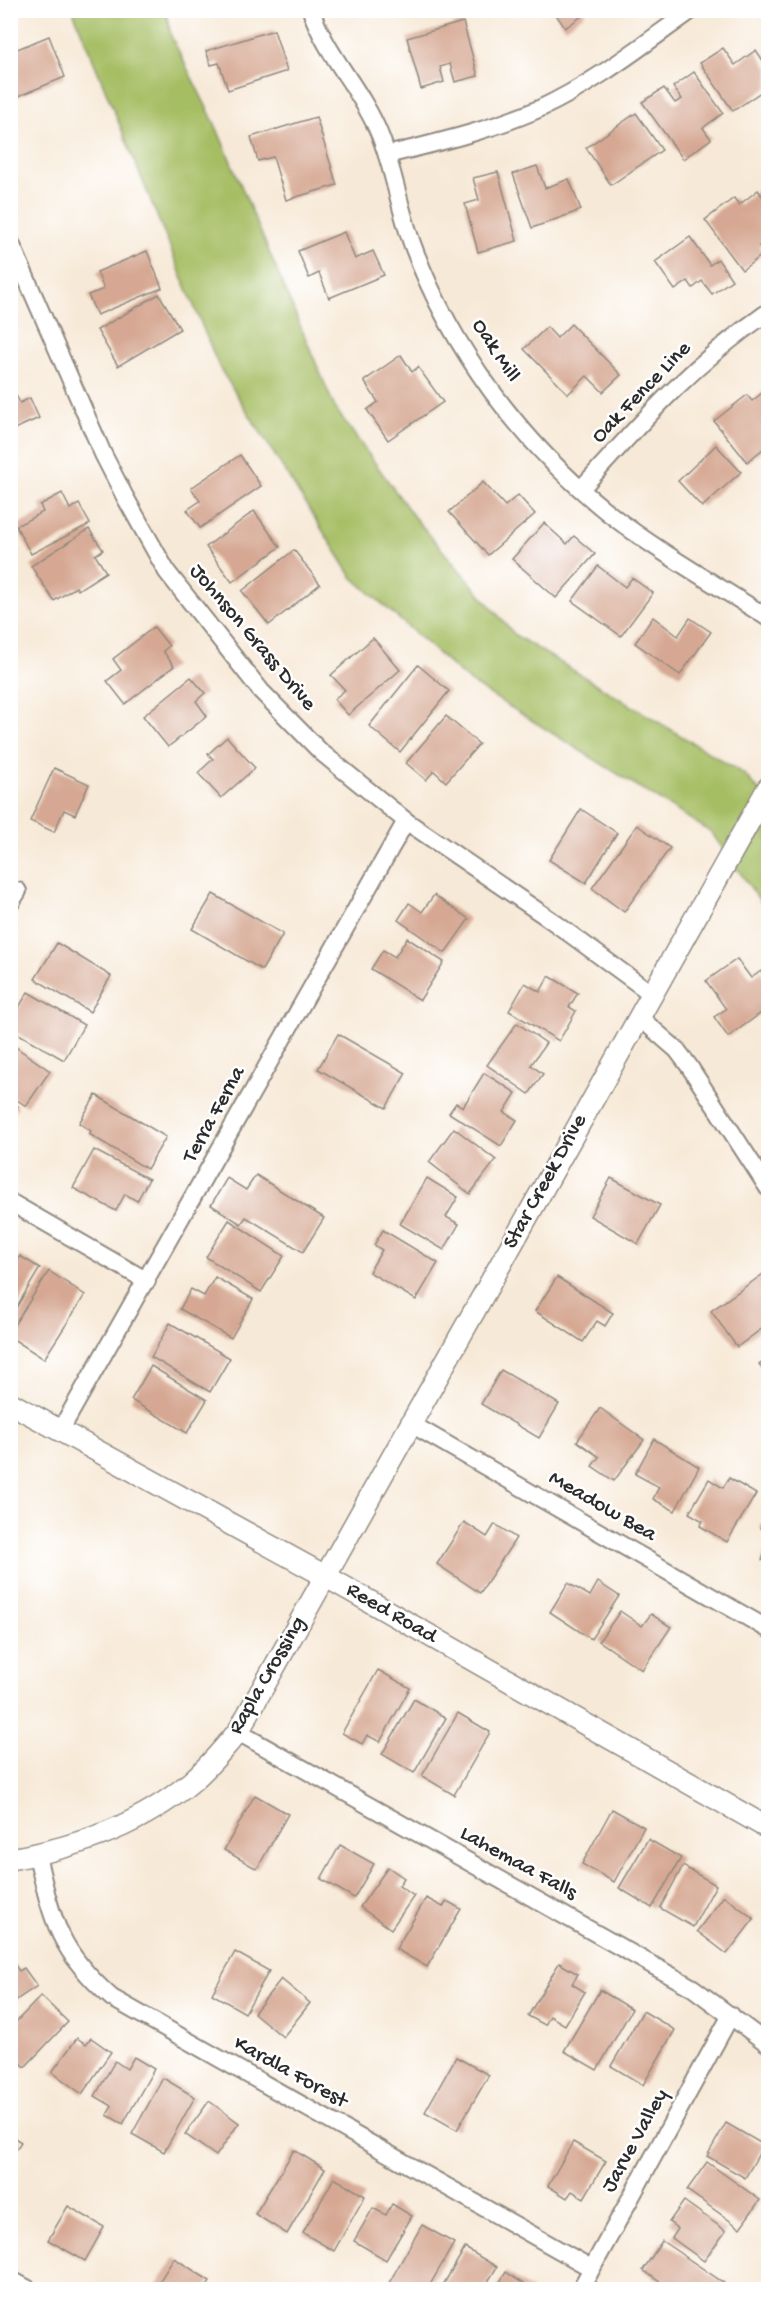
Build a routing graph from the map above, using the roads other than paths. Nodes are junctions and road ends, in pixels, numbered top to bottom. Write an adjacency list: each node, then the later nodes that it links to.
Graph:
1 (311, 10): 3 (street, Oak Mill)
2 (692, 10): 3 (street)
3 (387, 155): 6 (street, Oak Mill)
4 (10, 241): 9 (street, Johnson Grass Drive)
5 (768, 312): 6 (street, Oak Fence Line)
6 (581, 489): 7 (street, Oak Mill)
7 (768, 618)
8 (768, 788): 10 (street, Star Creek Drive)
9 (406, 820): 10 (street, Johnson Grass Drive); 14 (street, Terra Ferna)
10 (652, 994): 11 (street, Star Creek Drive)
11 (639, 1017): 12 (street); 16 (street, Star Creek Drive)
12 (768, 1188)
13 (10, 1202): 14 (street)
14 (147, 1281): 17 (street, Terra Ferna)
15 (10, 1403): 17 (street, Reed Road)
16 (412, 1425): 18 (street, Star Creek Drive); 19 (street, Meadow Bea)
17 (60, 1431): 18 (street, Reed Road)
18 (325, 1576): 20 (street, Rapla Crossing); 21 (street, Reed Road)
19 (768, 1629)
20 (238, 1732): 22 (street, Rapla Crossing); 24 (street, Lahemaa Falls)
21 (768, 1828)
22 (37, 1855): 23 (street, Rapla Crossing); 26 (street, Kardla Forest)
23 (10, 1859)
24 (731, 2015): 25 (street, Lahemaa Falls); 26 (street, Jarve Valley)
25 (768, 2044)
26 (591, 2268): 29 (street, Jarve Valley)
27 (10, 2278): 28 (street)
28 (30, 2289)
29 (580, 2289)

